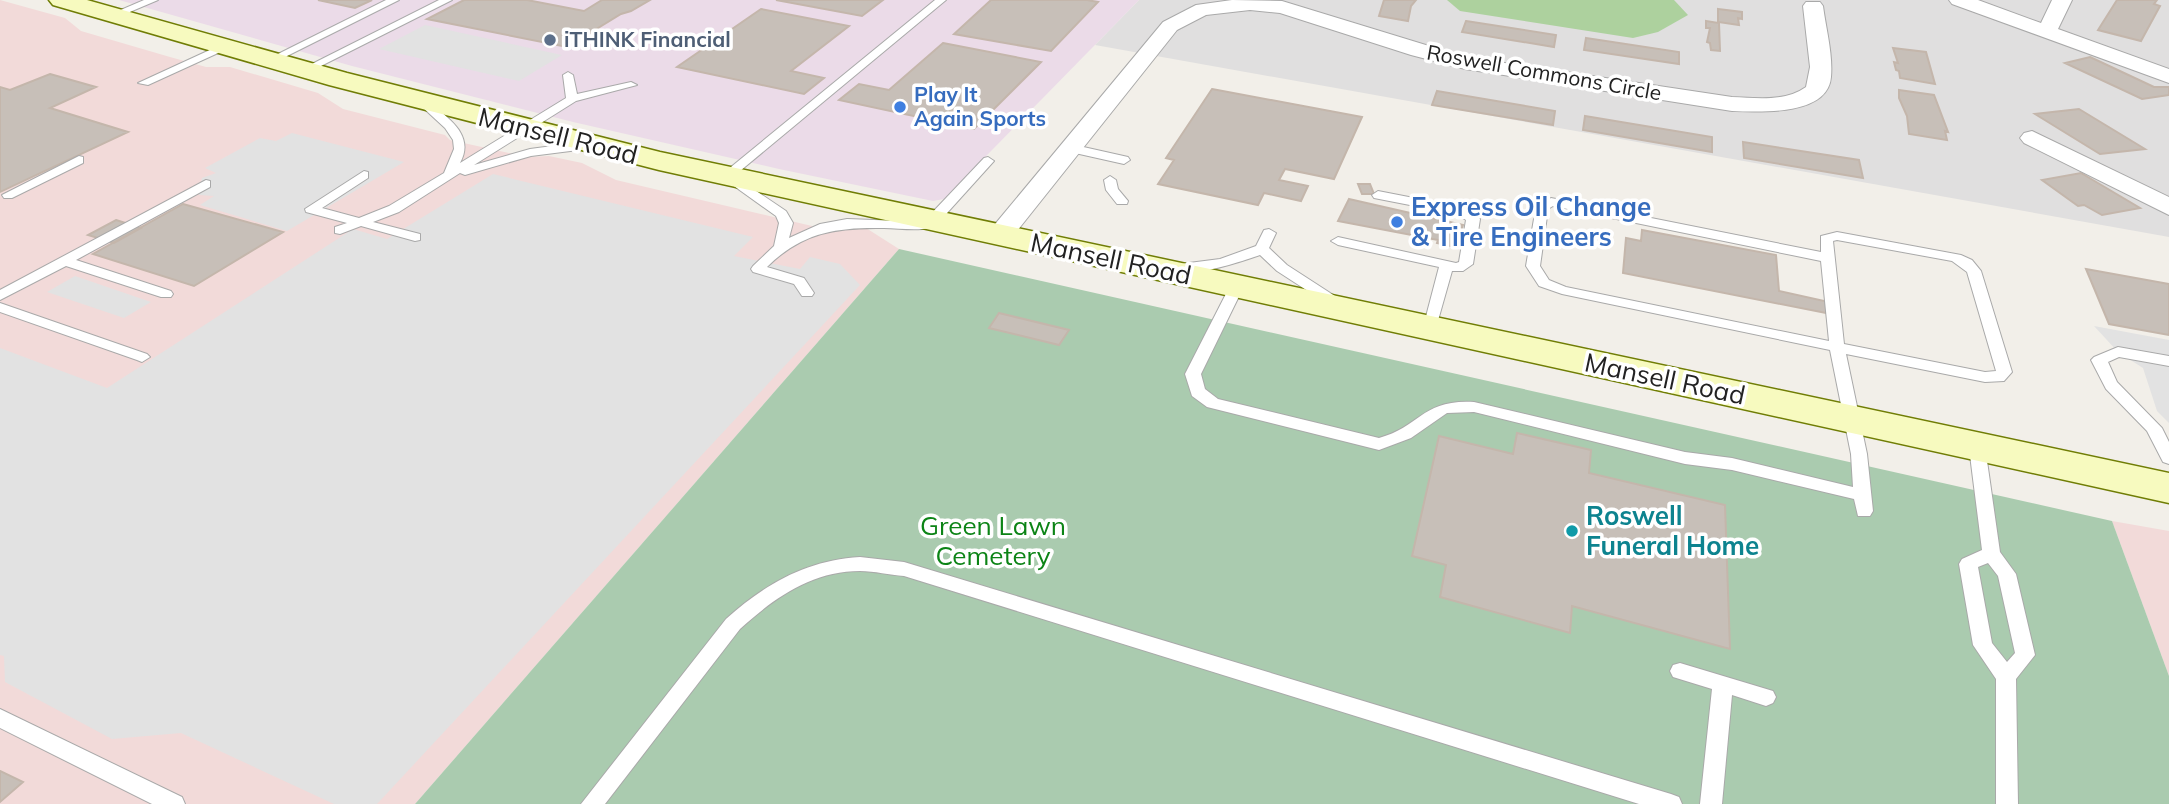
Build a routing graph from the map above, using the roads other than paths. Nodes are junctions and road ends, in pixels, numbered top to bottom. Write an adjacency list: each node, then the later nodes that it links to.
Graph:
1 (153, 0): 10 (lane)
2 (394, 0): 13 (lane)
3 (447, 0): 14 (lane)
4 (941, 0): 30 (lane)
5 (1959, 0): 11 (street)
6 (2062, 0): 11 (street)
7 (76, 2): 10 (main road, Mansell Road)
8 (1306, 6): 9 (street, Roswell Commons Circle); 24 (street, Roswell Commons Circle)
9 (1812, 6)
10 (114, 15): 12 (main road, Mansell Road)
11 (2047, 30): 16 (street)
12 (225, 47): 13 (main road, Mansell Road); 17 (lane)
13 (271, 60): 14 (main road, Mansell Road)
14 (305, 70): 20 (main road, Mansell Road)
15 (568, 75): 19 (lane)
16 (2169, 76)
17 (144, 83)
18 (631, 85): 19 (lane)
19 (572, 99): 21 (lane)
20 (423, 102): 21 (main road, Mansell Road); 29 (lane)
21 (522, 128): 23 (main road, Mansell Road); 29 (lane)
22 (2032, 138): 36 (street)
23 (590, 145): 29 (lane); 30 (main road, Mansell Road)
24 (1070, 148): 26 (lane); 41 (street, Roswell Commons Circle)
25 (79, 160): 33 (lane)
26 (1124, 160)
27 (988, 161): 38 (lane)
28 (364, 175): 37 (lane)
29 (446, 176): 37 (lane)
30 (726, 176): 38 (main road, Mansell Road); 44 (lane)
31 (1110, 180): 35 (lane)
32 (206, 184): 47 (lane)
33 (8, 195)
34 (1378, 195): 48 (lane)
35 (1122, 201)
36 (2169, 207)
37 (359, 222): 39 (lane); 42 (lane)
38 (944, 223): 41 (main road, Mansell Road); 44 (lane)
39 (340, 230)
40 (1269, 233): 45 (lane)
41 (1000, 235): 49 (main road, Mansell Road)
42 (415, 237)
43 (1338, 241): 48 (lane)
44 (780, 247): 51 (lane)
45 (1258, 251): 49 (lane); 55 (lane)
46 (1828, 258): 57 (lane); 57 (lane); 57 (lane)
47 (65, 261): 52 (lane); 53 (lane)
48 (1446, 265): 56 (lane)
49 (1158, 270): 50 (main road, Mansell Road)
50 (1237, 286): 55 (main road, Mansell Road); 60 (lane)
51 (807, 293)
52 (166, 294)
53 (0, 296)
54 (0, 307): 58 (lane)
55 (1347, 310): 56 (main road, Mansell Road)
56 (1430, 328): 60 (main road, Mansell Road)
57 (1837, 346): 60 (lane)
58 (142, 357)
59 (2169, 361): 62 (lane)
60 (1852, 420): 61 (main road, Mansell Road)
61 (1977, 447): 63 (main road, Mansell Road); 64 (lane)
62 (2169, 458)
63 (2169, 488)
64 (1991, 554): 66 (lane); 66 (lane)
65 (1680, 671): 67 (lane)
66 (2006, 677): 74 (lane)
67 (1723, 684): 68 (lane); 73 (lane)
68 (1766, 697)
69 (0, 718): 70 (lane)
70 (174, 804)
71 (592, 804): 72 (lane)
72 (1671, 804)
73 (1711, 804)
74 (2007, 804)

